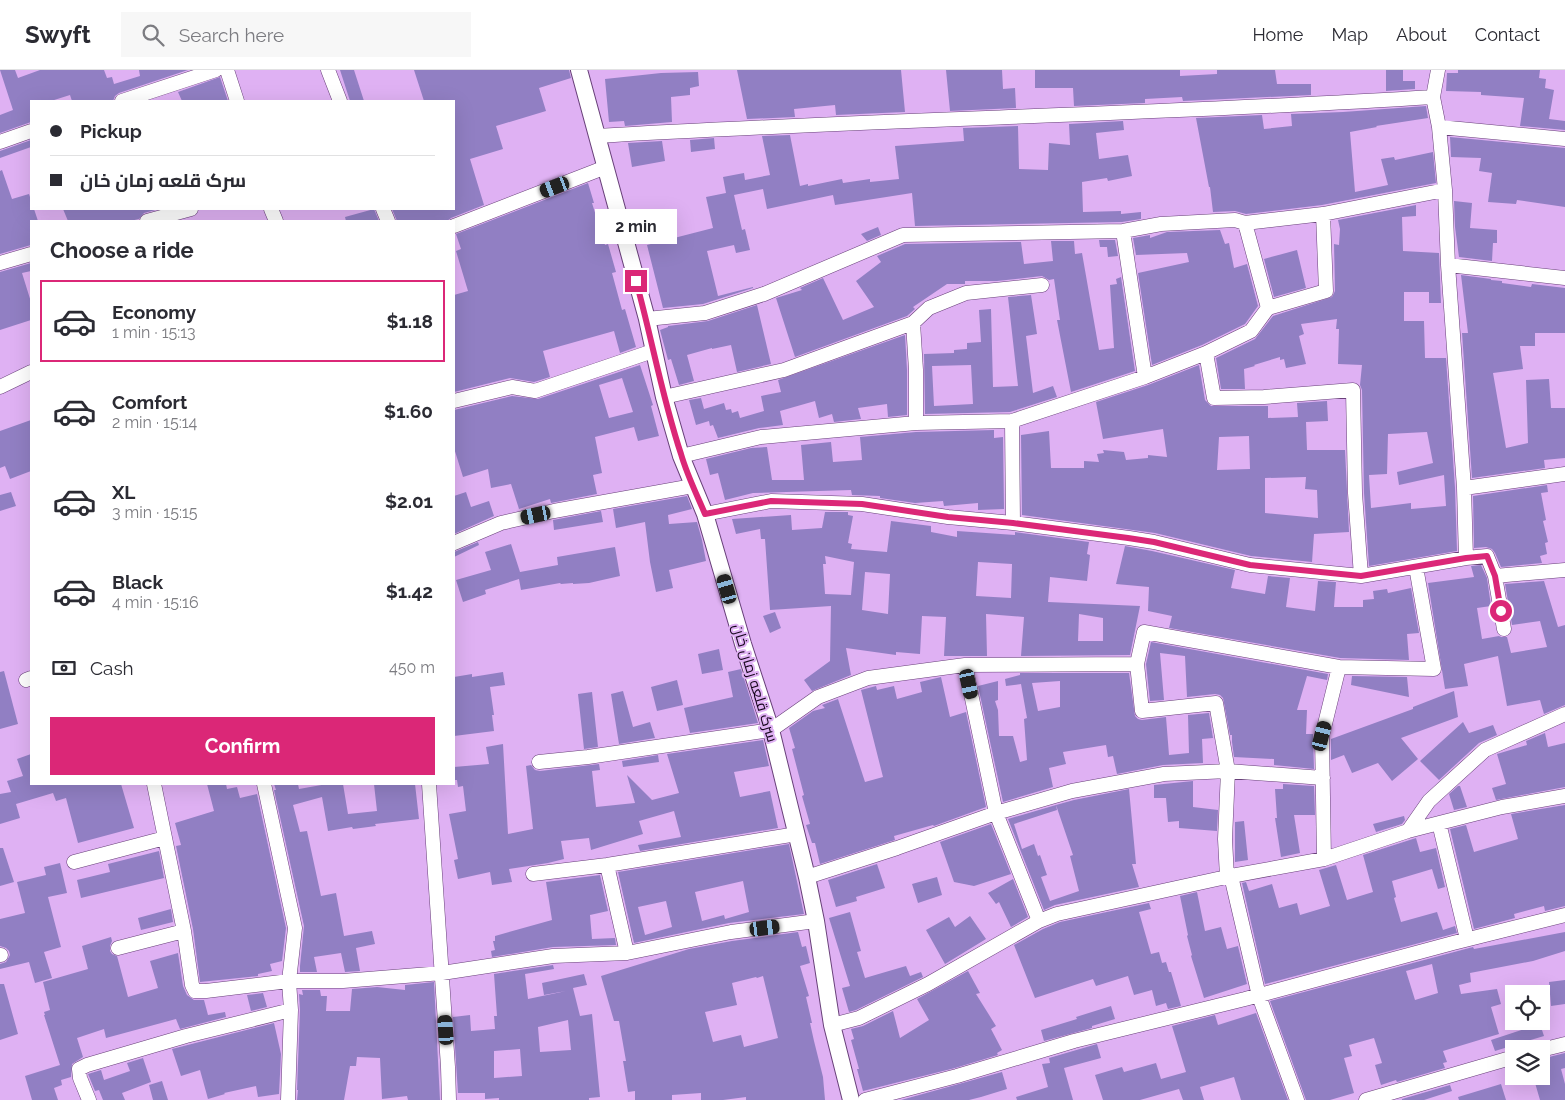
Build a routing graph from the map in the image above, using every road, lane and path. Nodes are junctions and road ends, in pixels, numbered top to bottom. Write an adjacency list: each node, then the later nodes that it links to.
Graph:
1 (216, 70): 7 (street)
2 (227, 70): 8 (street)
3 (328, 70): 9 (street)
4 (579, 70): 12 (street, سرک قلعه زمان خان)
5 (1438, 70): 6 (street)
6 (1433, 97): 10 (street); 12 (street)
7 (125, 100)
8 (237, 100)
9 (340, 100)
10 (1439, 127): 13 (street); 16 (street)
11 (30, 131): 14 (street)
12 (597, 136): 15 (street, سرک قلعه زمان خان)
13 (1565, 139)
14 (0, 142)
15 (606, 168): 21 (street); 29 (street, سرک قلعه زمان خان)
16 (1445, 190): 18 (street); 25 (street)
17 (187, 210): 19 (street)
18 (1323, 214): 20 (street); 28 (street)
19 (151, 220)
20 (1245, 223): 22 (street); 28 (street)
21 (455, 226)
22 (1122, 231): 29 (street); 34 (street)
23 (30, 254): 24 (street)
24 (0, 263)
25 (1448, 265): 26 (street); 43 (street)
26 (1565, 278)
27 (1042, 285): 30 (street)
28 (1268, 308): 32 (street)
29 (647, 319): 31 (street, سرک قلعه زمان خان)
30 (913, 323): 36 (street); 39 (street)
31 (653, 351): 36 (street, سرک قلعه زمان خان); 37 (street)
32 (1206, 353): 34 (street); 50 (street)
33 (30, 372): 35 (street)
34 (1145, 377): 38 (street)
35 (0, 387)
36 (664, 397): 40 (street, سرک قلعه زمان خان)
37 (455, 401)
38 (1012, 421): 39 (street); 45 (street)
39 (916, 424): 40 (street)
40 (681, 456): 42 (street, سرک قلعه زمان خان)
41 (1565, 474): 43 (street)
42 (693, 486): 44 (street, سرک قلعه زمان خان); 46 (street)
43 (1464, 488): 47 (street)
44 (705, 514): 45 (street); 57 (street, سرک قلعه زمان خان)
45 (1013, 523): 50 (street)
46 (455, 543)
47 (1466, 558): 48 (street); 51 (street)
48 (1416, 567): 50 (street); 55 (street)
49 (1565, 570): 51 (street)
50 (1361, 576)
51 (1495, 576): 52 (street)
52 (1504, 629)
53 (1137, 664): 54 (street); 55 (street); 59 (street)
54 (965, 665): 57 (street); 65 (street)
55 (1340, 667): 60 (street)
56 (1565, 715): 67 (street)
57 (771, 730): 58 (street); 68 (street, سرک قلعه زمان خان)
58 (539, 762)
59 (1228, 771): 60 (street); 65 (street); 74 (street)
60 (1323, 778): 70 (street)
61 (154, 785): 69 (street)
62 (264, 785): 84 (street)
63 (430, 785): 83 (street)
64 (1565, 796): 66 (street)
65 (996, 812): 75 (street); 78 (street)
66 (1439, 824): 67 (street); 80 (street)
67 (1408, 831): 70 (street)
68 (797, 834): 72 (street); 75 (street, سرک قلعه زمان خان)
69 (165, 838): 71 (street); 79 (street)
70 (1324, 859): 74 (street)
71 (74, 862)
72 (607, 865): 73 (street); 82 (street)
73 (533, 874)
74 (1229, 876): 78 (street); 85 (street)
75 (807, 877): 77 (street, سرک قلعه زمان خان)
76 (1565, 915): 80 (street)
77 (816, 921): 82 (street); 87 (street, سرک قلعه زمان خان)
78 (1039, 921): 87 (street)
79 (184, 931): 81 (street); 84 (street)
80 (1467, 939): 85 (street)
81 (118, 948)
82 (627, 953): 83 (street)
83 (442, 973): 84 (street); 93 (street)
84 (289, 981): 86 (street)
85 (1258, 996): 95 (street); 96 (street)
86 (291, 1010): 91 (street); 92 (street)
87 (832, 1026): 94 (street, سرک قلعه زمان خان)
88 (1565, 1044): 89 (street)
89 (1550, 1048)
90 (1505, 1060): 97 (street)
91 (89, 1100)
92 (288, 1100)
93 (449, 1100)
94 (851, 1100)
95 (865, 1100)
96 (1297, 1100)
97 (1366, 1100)

